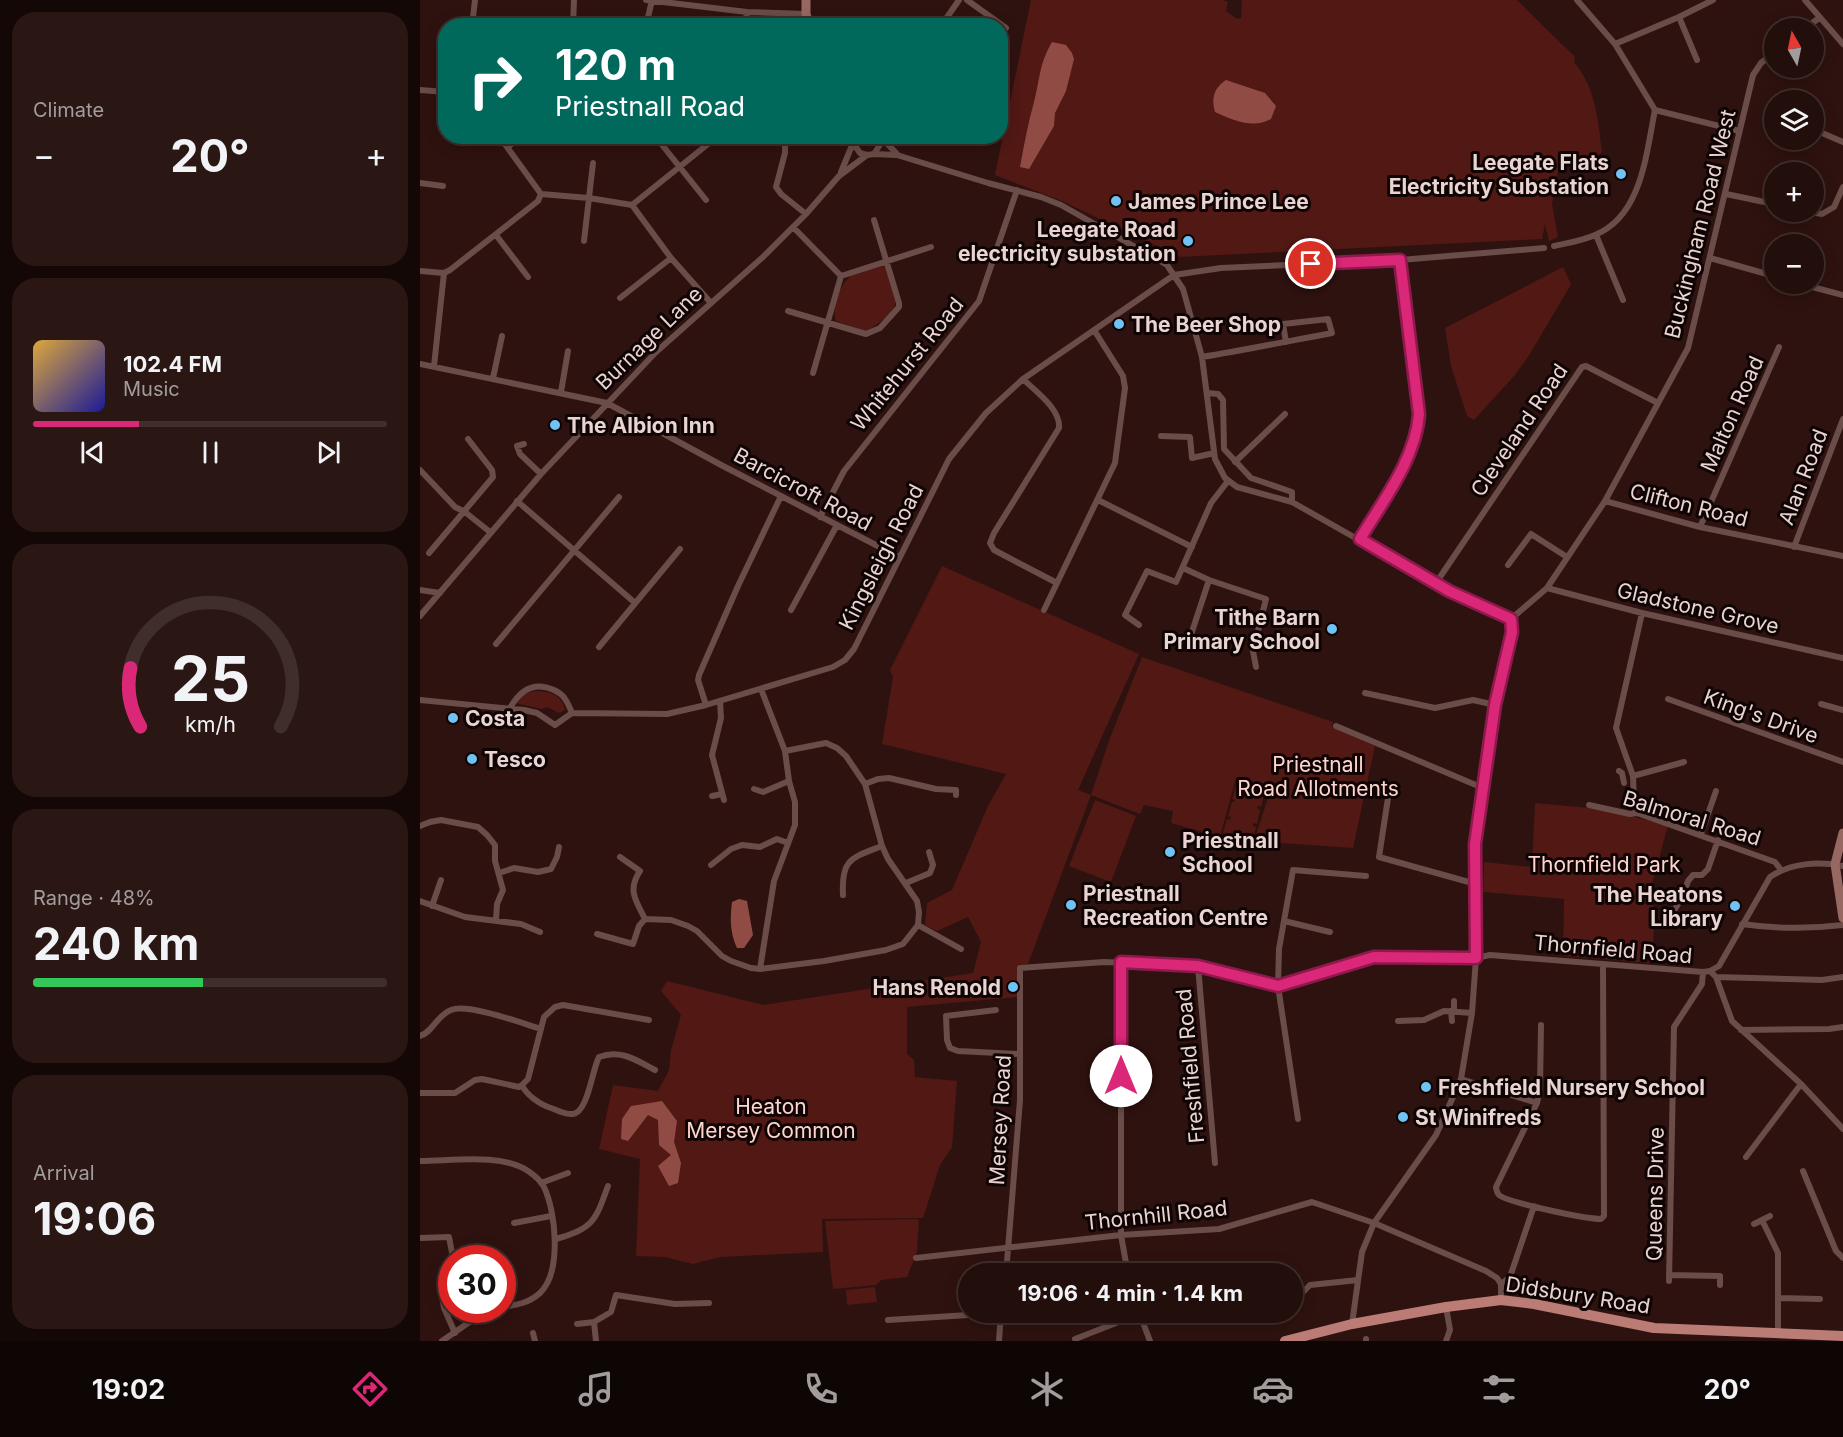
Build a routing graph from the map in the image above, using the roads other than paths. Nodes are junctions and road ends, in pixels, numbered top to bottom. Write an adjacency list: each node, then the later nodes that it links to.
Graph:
1 (475, 0): 14 (street)
2 (574, 0): 15 (street)
3 (646, 0): 4 (street)
4 (652, 0): 11 (street); 16 (street)
5 (806, 0): 12 (main road)
6 (959, 0): 19 (street)
7 (967, 0): 20 (street)
8 (1577, 0): 23 (street)
9 (1713, 0): 13 (street)
10 (1805, 0): 21 (street)
11 (747, 12): 12 (street); 17 (street)
12 (806, 14): 18 (main road)
13 (1679, 17): 23 (street); 25 (street)
14 (473, 18)
15 (573, 18)
16 (648, 18)
17 (746, 18)
18 (807, 18)
19 (947, 18)
20 (992, 18)
21 (1819, 18)
22 (1824, 23): 24 (street)
23 (1615, 44): 29 (street)
24 (1843, 44)
25 (1697, 60)
26 (1764, 61): 30 (street, Buckingham Road West)
27 (420, 90): 28 (street)
28 (438, 91)
29 (1655, 111): 30 (street); 63 (street)
30 (1739, 131): 53 (street, Buckingham Road West)
31 (1824, 134): 32 (street)
32 (1843, 142)
33 (506, 144): 42 (street)
34 (512, 144): 42 (street)
35 (661, 144): 46 (street)
36 (708, 144): 46 (street)
37 (785, 144): 59 (street)
38 (851, 144): 47 (street, Burnage Lane)
39 (855, 144): 43 (street, Burnage Lane)
40 (879, 144): 43 (street)
41 (888, 144): 44 (street)
42 (508, 147): 52 (street)
43 (871, 154): 44 (street); 47 (street, Burnage Lane)
44 (897, 154): 51 (street)
45 (593, 163): 54 (street)
46 (680, 168): 55 (street); 57 (street)
47 (839, 176): 59 (street, Burnage Lane)
48 (420, 183): 49 (street)
49 (443, 186)
50 (1843, 187): 58 (street)
51 (1017, 190): 75 (street); 117 (street, Whitehurst Road)
52 (541, 194): 54 (street); 62 (street)
53 (1726, 194): 56 (street); 69 (street, Buckingham Road West)
54 (589, 198): 57 (street); 64 (street)
55 (706, 200)
56 (1764, 202)
57 (632, 205): 68 (street)
58 (1824, 213)
59 (806, 214): 61 (street, Burnage Lane)
60 (874, 219): 71 (street)
61 (793, 228): 76 (street); 82 (street, Burnage Lane)
62 (496, 235): 73 (street); 77 (street)
63 (1596, 235): 65 (street); 81 (street)
64 (584, 241)
65 (1554, 246)
66 (931, 247): 71 (street)
67 (1544, 248): 70 (street)
68 (671, 258): 80 (street); 82 (street)
69 (1710, 258): 74 (street); 99 (street, Buckingham Road West)
70 (1400, 260): 75 (street); 121 (street)
71 (886, 262): 76 (street); 84 (street)
72 (420, 271): 73 (street)
73 (444, 273): 92 (street)
74 (1764, 273)
75 (1174, 275): 85 (street, Kingsleigh Road); 90 (street)
76 (841, 276): 84 (street)
77 (528, 277)
78 (1824, 290): 79 (street)
79 (1843, 295)
80 (620, 298)
81 (1623, 300)
82 (711, 303): 98 (street, Burnage Lane)
83 (788, 311): 84 (street)
84 (829, 322): 93 (street)
85 (1094, 330): 95 (street, Kingsleigh Road); 112 (street)
86 (502, 336): 94 (street)
87 (1286, 342): 87 (street); 90 (street)
88 (1779, 347): 119 (street, Malton Road)
89 (568, 351): 96 (street)
90 (1202, 357): 97 (street)
91 (420, 364): 92 (street, Barcicroft Road)
92 (434, 366): 94 (street, Barcicroft Road)
93 (813, 374)
94 (493, 378): 96 (street, Barcicroft Road)
95 (1023, 379): 128 (street, Kingsleigh Road); 133 (street)
96 (561, 392): 98 (street, Barcicroft Road)
97 (1207, 393): 105 (street); 106 (street)
98 (607, 403): 108 (street, Burnage Lane); 110 (street, Barcicroft Road)
99 (1658, 404): 114 (street, Buckingham Road West); 134 (street, Cleveland Road)
100 (1285, 414): 106 (street)
101 (1843, 419): 123 (street, Alan Road)
102 (1161, 436): 105 (street)
103 (468, 439): 116 (street)
104 (524, 444): 108 (street)
105 (1214, 453): 109 (street)
106 (1235, 462): 115 (street)
107 (420, 470): 116 (street)
108 (541, 474): 113 (street, Burnage Lane)
109 (1228, 481): 115 (street); 122 (street)
110 (781, 496): 117 (street, Barcicroft Road); 156 (street)
111 (619, 497): 124 (street)
112 (1098, 500): 122 (street); 133 (street)
113 (517, 501): 120 (street, Burnage Lane); 124 (street)
114 (1605, 501): 119 (street, Clifton Road); 129 (street, Clifton Road)
115 (1292, 502): 121 (street)
116 (465, 512): 120 (street); 126 (street)
117 (820, 517): 118 (street, Barcicroft Road)
118 (837, 525): 128 (street, Barcicroft Road); 139 (street)
119 (1700, 527): 123 (street, Clifton Road)
120 (490, 532): 137 (street, Burnage Lane)
121 (1360, 539): 134 (street)
122 (1192, 547): 131 (street)
123 (1794, 547): 127 (street, Clifton Road)
124 (574, 549): 138 (street); 145 (street)
125 (680, 549): 138 (street)
126 (429, 553)
127 (1843, 556)
128 (899, 557): 150 (street, Kingsleigh Road)
129 (1567, 557): 130 (street); 135 (street, Clifton Road)
130 (1508, 565)
131 (1183, 568): 132 (street); 144 (street)
132 (1209, 580): 147 (street); 149 (street)
133 (1058, 583): 140 (street)
134 (1436, 583): 143 (street)
135 (1546, 588): 141 (street, Gladstone Grove); 143 (street, Clifton Road)
136 (420, 590): 137 (street)
137 (440, 593): 142 (street, Burnage Lane)
138 (634, 602): 146 (street)
139 (791, 610)
140 (1044, 610)
141 (1642, 613): 148 (street, Gladstone Grove); 165 (street)
142 (420, 616)
143 (1511, 619): 157 (street)
144 (1139, 626)
145 (496, 644)
146 (599, 646)
147 (1197, 648)
148 (1843, 658)
149 (1256, 667)
150 (761, 688): 154 (street, Kingsleigh Road); 162 (street)
151 (1365, 693): 157 (street)
152 (1668, 699): 164 (street, King's Drive)
153 (420, 700): 158 (street)
154 (720, 701): 156 (street, Kingsleigh Road); 174 (street)
155 (1821, 704): 159 (street)
156 (706, 705): 160 (street, Kingsleigh Road)
157 (1495, 705): 170 (street)
158 (510, 708): 160 (street); 160 (street)
159 (1843, 710)
160 (572, 712)
161 (1336, 726): 170 (street)
162 (785, 751): 167 (street); 168 (street)
163 (1684, 762): 165 (street)
164 (1843, 762)
165 (1633, 775): 166 (street); 176 (street)
166 (1622, 776)
167 (789, 781): 171 (street); 181 (street)
168 (865, 783): 173 (street); 182 (street)
169 (1390, 785): 193 (street)
170 (1483, 788): 193 (street)
171 (754, 789)
172 (1716, 791): 179 (street)
173 (956, 792)
174 (712, 796)
175 (1589, 805): 176 (street, Balmoral Road)
176 (1637, 813): 179 (street, Balmoral Road)
177 (420, 826): 189 (street)
178 (1843, 833): 187 (main road)
179 (1701, 834): 180 (street, Balmoral Road)
180 (1718, 840): 188 (street, Balmoral Road); 201 (street)
181 (788, 843): 186 (street); 213 (street)
182 (882, 846): 192 (street); 194 (street)
183 (559, 847): 189 (street)
184 (929, 852): 192 (street)
185 (620, 857): 198 (street)
186 (711, 865)
187 (1839, 865): 188 (street); 197 (main road)
188 (1781, 870): 202 (street, Thornfield Road)
189 (499, 873): 199 (street)
190 (1366, 876): 200 (street)
191 (441, 880): 196 (street)
192 (906, 883): 204 (street)
193 (1476, 884): 209 (street)
194 (843, 896)
195 (420, 901): 196 (street)
196 (432, 906): 199 (street)
197 (1843, 918)
198 (645, 919): 207 (street); 213 (street)
199 (496, 920): 205 (street)
200 (1284, 921): 206 (street); 217 (street)
201 (1683, 921)
202 (1742, 924): 203 (street); 214 (street, Thornfield Road)
203 (1843, 924)
204 (918, 925): 208 (street); 213 (street)
205 (540, 932)
206 (1330, 933)
207 (597, 934)
208 (961, 949)
209 (1476, 958): 211 (street, Thornfield Road); 217 (street, Thornfield Road); 221 (street)
210 (1121, 962): 212 (street); 230 (street, Mersey Road); 253 (street)
211 (1603, 964): 214 (street, Thornfield Road); 246 (street)
212 (1198, 966): 217 (street); 241 (street, Freshfield Road)
213 (760, 969)
214 (1707, 972): 215 (street); 264 (street, Queens Drive)
215 (1716, 977): 216 (street); 228 (street)
216 (1843, 977)
217 (1278, 986): 237 (street)
218 (1454, 1001): 220 (street)
219 (996, 1010): 230 (street)
220 (1453, 1011): 221 (street); 223 (street); 224 (street)
221 (1472, 1012): 232 (street)
222 (649, 1020): 227 (street)
223 (1452, 1021)
224 (1398, 1022)
225 (1541, 1025): 236 (street)
226 (1843, 1028): 228 (street)
227 (541, 1029): 229 (street); 234 (street)
228 (1740, 1030): 233 (street)
229 (420, 1036)
230 (1020, 1054): 257 (street, Mersey Road)
231 (655, 1070): 234 (street)
232 (1461, 1079): 236 (street); 251 (street)
233 (1801, 1084): 238 (street); 239 (street)
234 (522, 1085): 235 (street)
235 (420, 1093)
236 (1537, 1103): 246 (street)
237 (1298, 1119)
238 (1843, 1129)
239 (1746, 1157)
240 (420, 1161): 244 (street)
241 (1215, 1163)
242 (1803, 1171): 259 (street)
243 (568, 1173): 244 (street)
244 (541, 1183): 247 (street)
245 (608, 1186): 255 (street)
246 (1533, 1206): 263 (street)
247 (551, 1216): 250 (street); 255 (street)
248 (1770, 1216): 249 (street)
249 (1762, 1220): 252 (street); 266 (street)
250 (514, 1223)
251 (1374, 1223): 253 (street, Thornhill Road); 262 (street); 263 (street, Thornhill Road)
252 (1754, 1224)
253 (1121, 1235): 257 (street, Thornhill Road); 261 (street)
254 (420, 1238): 256 (street)
255 (556, 1239): 270 (street)
256 (451, 1245)
257 (1009, 1249): 258 (street, Thornhill Road); 260 (street, Mersey Road)
258 (916, 1258)
259 (1843, 1258)
260 (1007, 1263)
261 (1126, 1263)
262 (1358, 1280): 265 (street); 281 (street)
263 (1501, 1284): 268 (street)
264 (1720, 1285)
265 (1303, 1292)
266 (1778, 1298): 267 (street); 284 (street)
267 (1820, 1299)
268 (1501, 1300): 271 (main road, Didsbury Road); 284 (main road, Didsbury Road)
269 (709, 1303): 276 (street)
270 (516, 1305)
271 (1446, 1307): 281 (main road, Didsbury Road); 293 (street)
272 (958, 1316): 273 (street)
273 (888, 1320)
274 (451, 1323): 282 (street)
275 (469, 1323): 282 (street)
276 (594, 1323): 280 (street); 289 (street)
277 (1000, 1323): 290 (street)
278 (1114, 1323): 286 (street)
279 (1143, 1323): 291 (street)
280 (577, 1324)
281 (1352, 1324): 292 (main road, Didsbury Road)
282 (455, 1333): 287 (street)
283 (533, 1333): 288 (street)
284 (1778, 1334): 285 (main road, Didsbury Road)
285 (1839, 1337)
286 (1075, 1339)
287 (442, 1341)
288 (535, 1341)
289 (596, 1341)
290 (999, 1341)
291 (1150, 1341)
292 (1285, 1341)
293 (1446, 1341)

